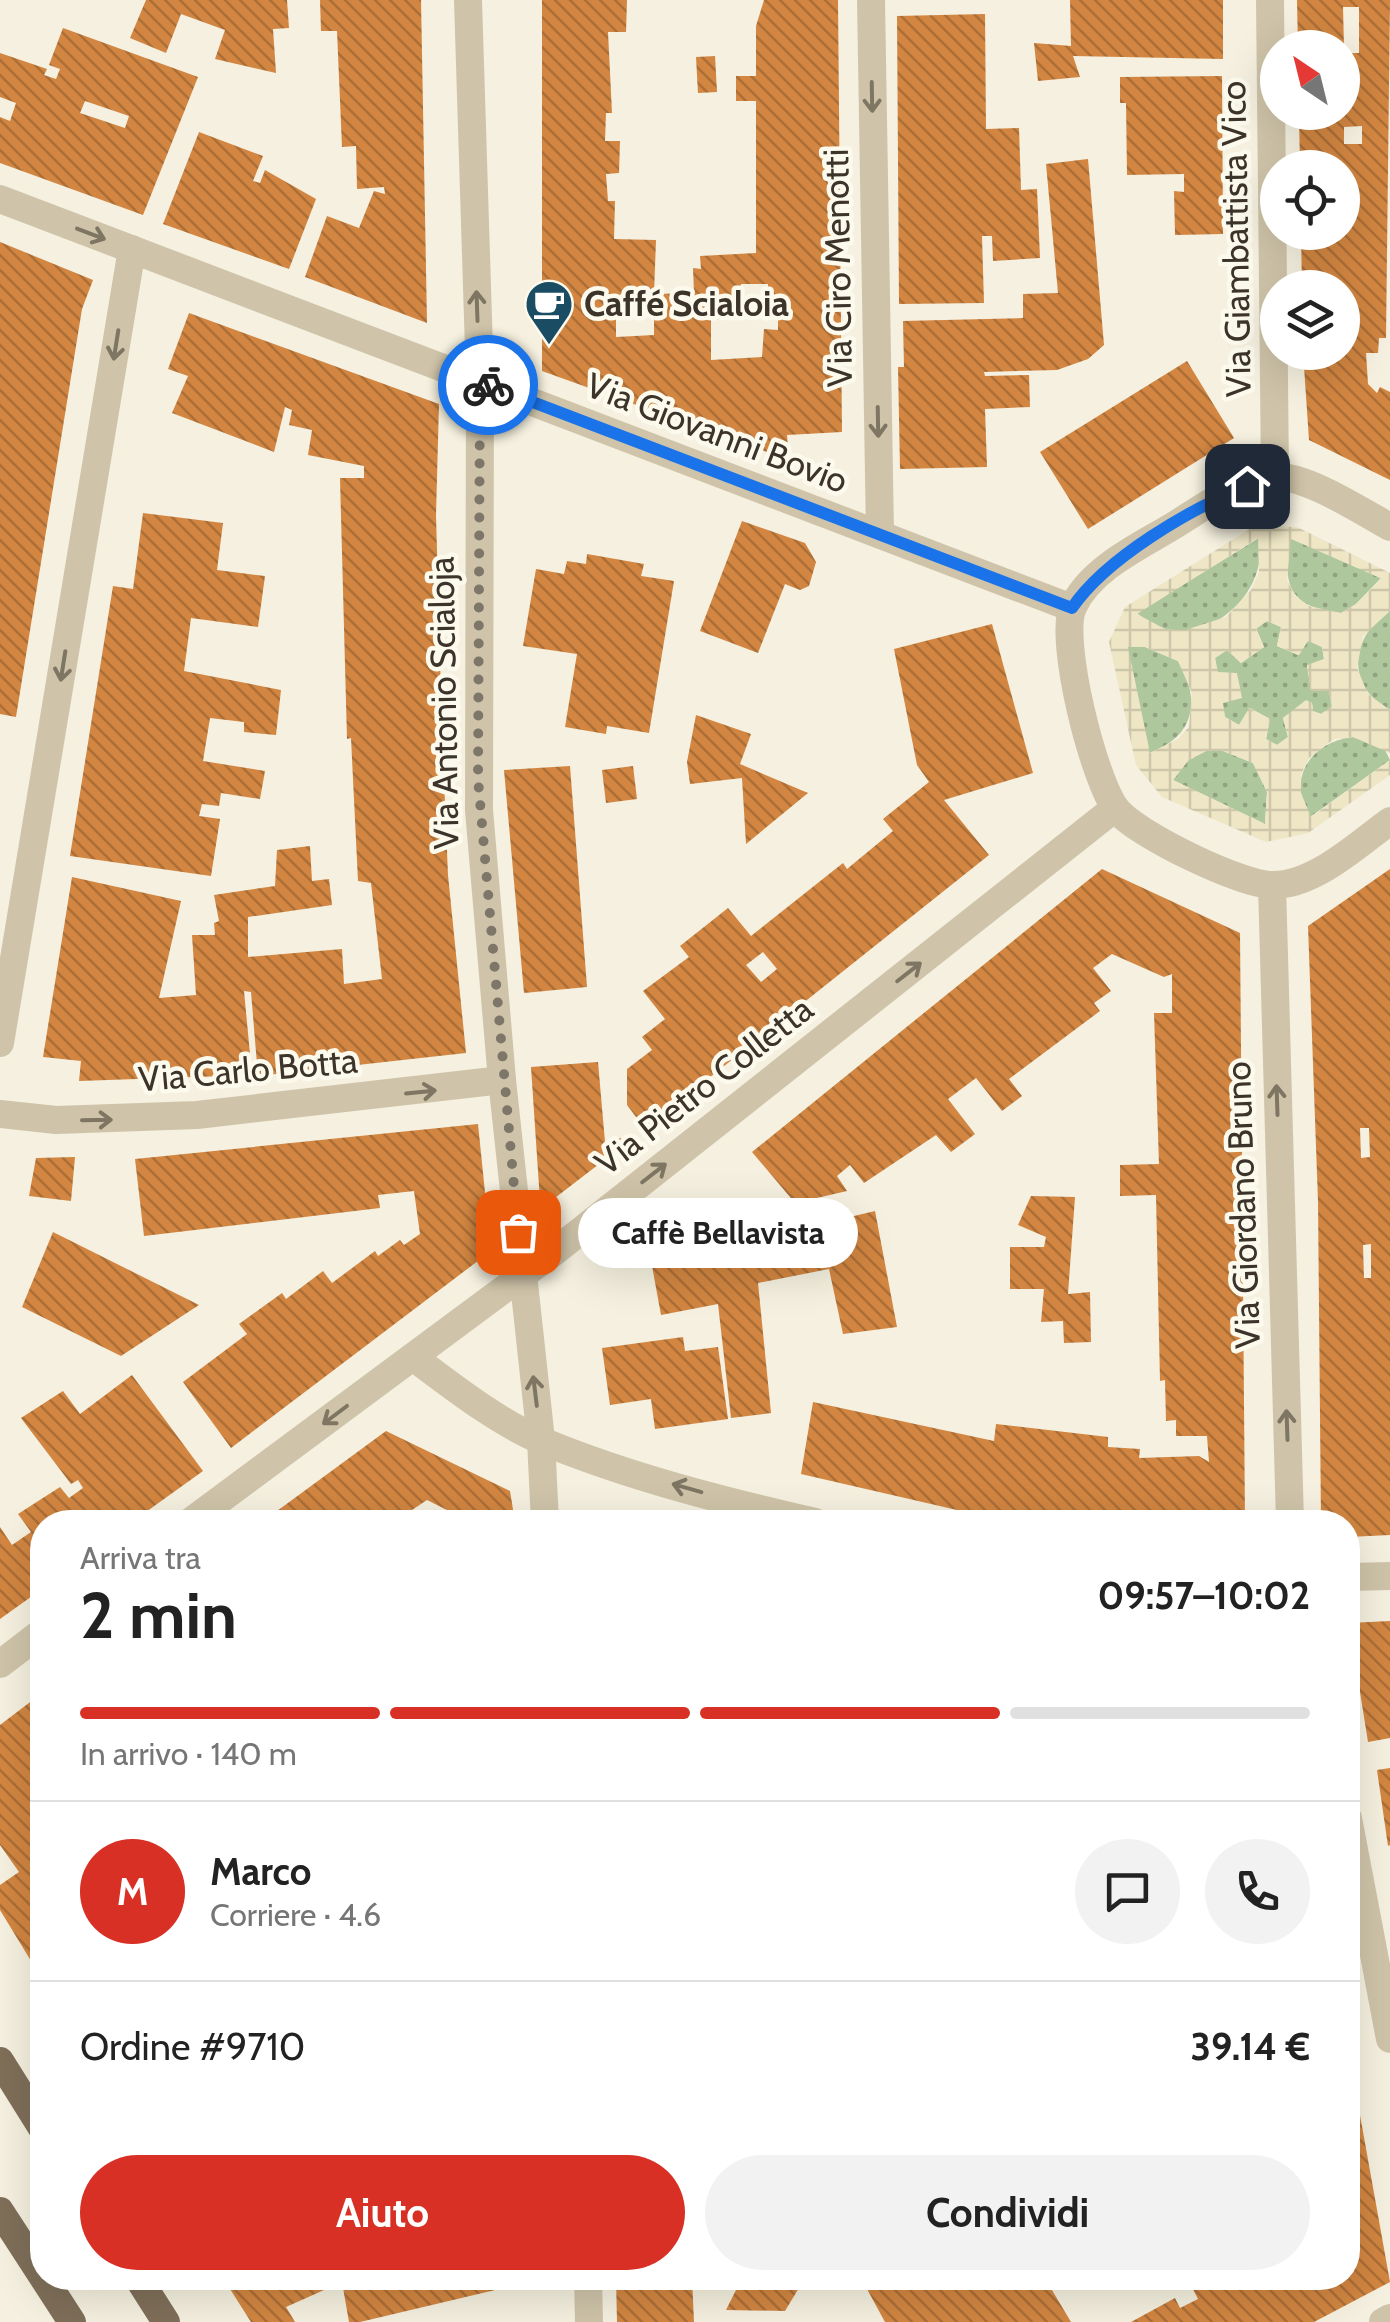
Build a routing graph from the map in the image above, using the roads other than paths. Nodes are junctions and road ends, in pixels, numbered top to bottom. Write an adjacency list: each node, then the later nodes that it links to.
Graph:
1 (468, 0): 6 (street, Via Antonio Scialoja, one-way to 1)
2 (871, 0): 9 (street, Via Ciro Menotti, one-way to 9)
3 (1270, 0): 7 (street, Via Giambattista Vico)
4 (0, 199): 5 (street, Via Giovanni Bovio, one-way to 5)
5 (132, 249): 6 (street, Via Giovanni Bovio); 14 (street, one-way to 14)
6 (480, 382): 9 (street, Via Giovanni Bovio); 15 (street, Via Antonio Scialoja)
7 (1275, 476): 8 (street); 10 (street)
8 (1390, 526)
9 (880, 534): 10 (street, Via Giovanni Bovio)
10 (1072, 608): 11 (street)
11 (1115, 808): 13 (street); 17 (street, Via Pietro Colletta, one-way to 11)
12 (1390, 821): 13 (street)
13 (1272, 886): 23 (street, Via Giordano Bruno, one-way to 13)
14 (0, 1043)
15 (502, 1080): 16 (street, Via Carlo Botta, one-way to 15); 17 (street, Via Antonio Scialoja)
16 (0, 1114)
17 (522, 1276): 18 (street, Via Pietro Colletta); 19 (street, Via Antonio Scialoja, one-way to 17)
18 (413, 1357): 19 (street); 20 (street, Via Pietro Colletta, one-way to 20)
19 (541, 1440): 21 (street, Via Antonio Scialoja); 22 (street, one-way to 19)
20 (206, 1510)
21 (544, 1510)
22 (770, 1510)
23 (1290, 1510)
24 (1390, 1576): 25 (street)
25 (1360, 1577)
26 (30, 1641): 27 (street)
27 (0, 1664)
28 (1360, 1881): 29 (street)
29 (1390, 2039)
30 (0, 2061): 31 (main road)
31 (30, 2109)
32 (0, 2210): 33 (main road)
33 (30, 2257)
34 (51, 2290): 38 (main road)
35 (146, 2290): 39 (main road)
36 (588, 2290): 40 (street)
37 (1390, 2318): 41 (street)
38 (72, 2322)
39 (166, 2322)
40 (589, 2322)
41 (1383, 2322)

